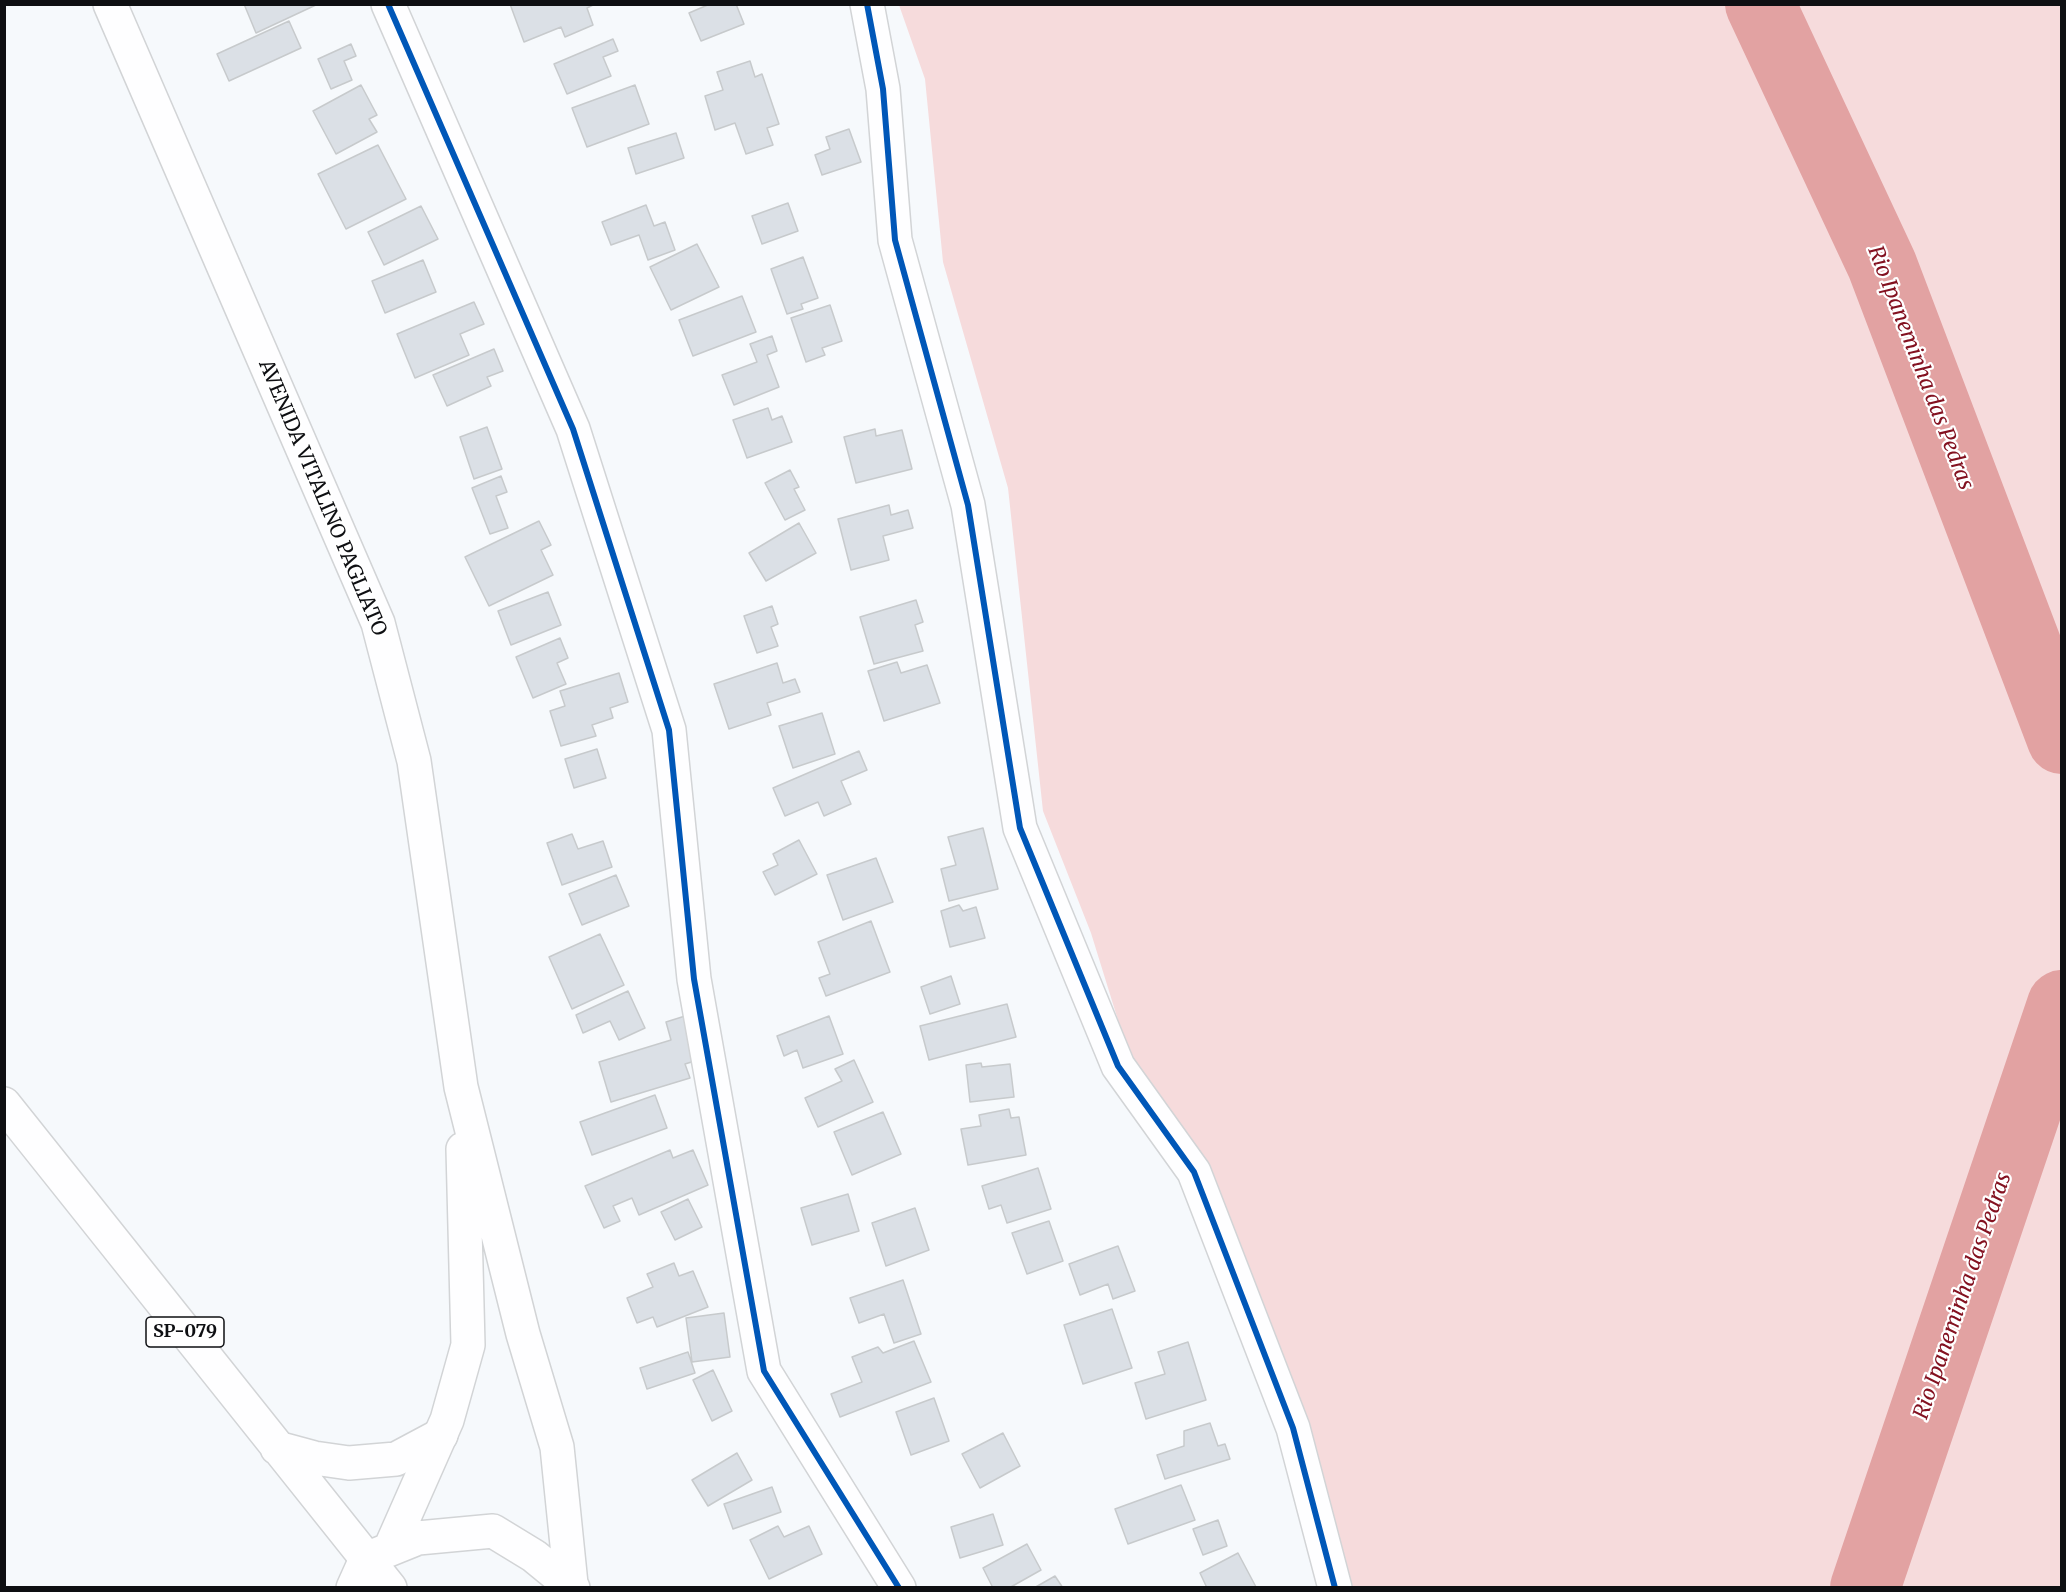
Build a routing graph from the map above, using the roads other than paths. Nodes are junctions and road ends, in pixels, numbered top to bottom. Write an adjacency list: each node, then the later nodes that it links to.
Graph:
1 (110, 4): 4 (street, AVENIDA VITALINO PAGLIATO)
2 (388, 4): 11 (street)
3 (867, 4): 12 (street)
4 (462, 1087): 6 (street); 9 (street)
5 (4, 1104): 7 (street, SP-079)
6 (441, 1436): 7 (street); 8 (street)
7 (277, 1448): 8 (street, SP-079)
8 (370, 1565): 9 (street); 10 (street, SP-079)
9 (572, 1586)
10 (390, 1587)
11 (899, 1587)
12 (1335, 1587)

